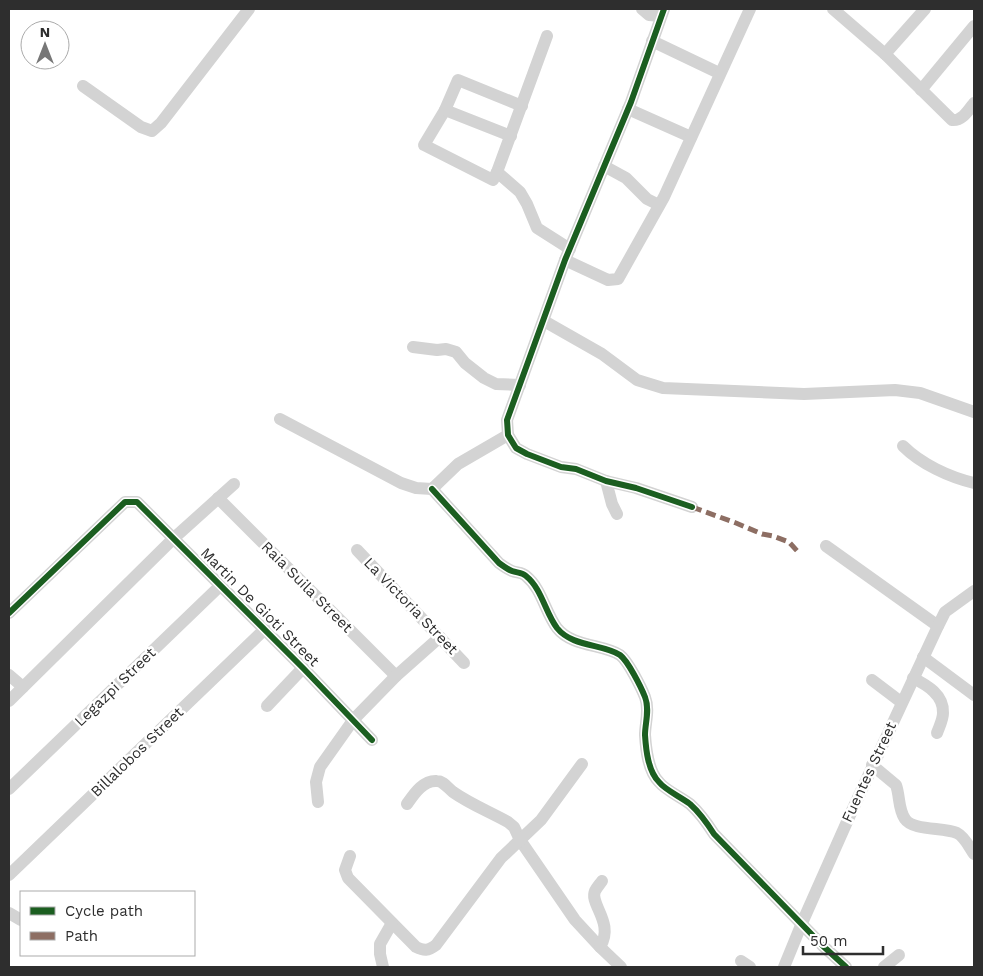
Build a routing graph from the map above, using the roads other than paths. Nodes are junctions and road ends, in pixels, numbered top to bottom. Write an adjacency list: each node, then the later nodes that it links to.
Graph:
1 (249, 9): 12 (street)
2 (642, 9): 6 (street)
3 (750, 9): 11 (street)
4 (834, 9): 10 (street)
5 (922, 10): 10 (street)
6 (662, 12): 9 (street)
7 (974, 26): 13 (street)
8 (547, 36): 15 (street)
9 (652, 41): 11 (street); 16 (street)
10 (885, 54): 13 (street)
11 (719, 73): 19 (street)
12 (83, 86)
13 (921, 90): 14 (street)
14 (974, 103)
15 (522, 106): 17 (street); 18 (street)
16 (628, 109): 19 (street); 20 (street)
17 (445, 110): 18 (street); 21 (street)
18 (511, 136): 21 (street)
19 (691, 137): 22 (street)
20 (604, 166): 22 (street); 23 (street)
21 (498, 172): 23 (street)
22 (659, 205): 23 (street)
23 (567, 254): 24 (street)
24 (544, 321): 26 (street); 27 (street)
25 (413, 347): 26 (street)
26 (520, 385): 29 (street)
27 (974, 412)
28 (280, 419): 34 (street)
29 (508, 435): 31 (street); 34 (street)
30 (904, 446): 32 (street)
31 (606, 481): 36 (street); 37 (street)
32 (974, 483)
33 (234, 484): 35 (street)
34 (432, 489): 74 (street)
35 (218, 498): 38 (street); 51 (street, Raia Suila Street)
36 (692, 507)
37 (617, 514)
38 (174, 538): 41 (street, Martin De Gioti Street); 43 (street, Martin De Gioti Street); 54 (street)
39 (826, 546): 44 (street)
40 (357, 550): 46 (street, La Victoria Street)
41 (221, 585): 45 (street, Martin De Gioti Street); 64 (street, Legazpi Street)
42 (974, 591): 44 (street, Fuentes Street)
43 (9, 613)
44 (938, 626): 47 (street, Fuentes Street)
45 (265, 629): 49 (street, Martin De Gioti Street); 70 (street, Billalobos Street)
46 (440, 637): 48 (street, La Victoria Street); 51 (street)
47 (923, 657): 52 (street, Fuentes Street); 55 (street)
48 (464, 662)
49 (303, 668): 58 (street); 59 (street, Martin De Gioti Street)
50 (9, 675): 54 (street)
51 (396, 676): 59 (street)
52 (913, 678): 57 (street, Fuentes Street); 60 (street)
53 (872, 680): 57 (street)
54 (23, 687): 56 (street)
55 (974, 695)
56 (9, 701)
57 (901, 702): 63 (street, Fuentes Street)
58 (267, 706)
59 (354, 719): 61 (street, Martin De Gioti Street); 65 (street)
60 (938, 733)
61 (372, 740)
62 (582, 764): 67 (street)
63 (872, 765): 68 (street); 74 (street, Fuentes Street)
64 (9, 789)
65 (318, 802)
66 (407, 804): 67 (street)
67 (520, 840): 75 (street); 76 (street)
68 (974, 854)
69 (350, 856): 75 (street)
70 (9, 875)
71 (602, 881): 76 (street)
72 (9, 913): 73 (street)
73 (20, 919)
74 (802, 922): 80 (street, Fuentes Street); 81 (street)
75 (392, 923): 78 (street)
76 (600, 947): 79 (street)
77 (899, 955): 82 (street)
78 (383, 967)
79 (621, 967)
80 (784, 967)
81 (846, 967)
82 (884, 967)

